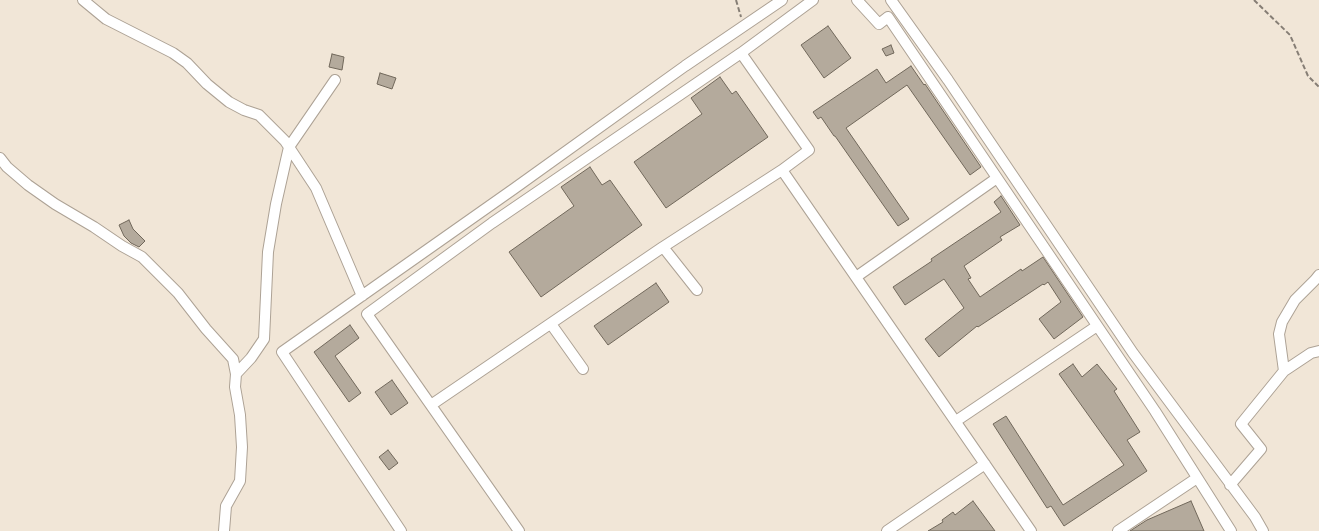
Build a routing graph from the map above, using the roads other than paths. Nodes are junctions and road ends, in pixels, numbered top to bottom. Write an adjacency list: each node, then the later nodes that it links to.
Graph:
1 (83, 0): 8 (street)
2 (782, 0): 16 (street)
3 (813, 0): 6 (street)
4 (857, 0): 11 (street)
5 (891, 0): 27 (street)
6 (741, 53): 10 (street); 23 (street)
7 (334, 80): 8 (street)
8 (289, 147): 16 (street); 22 (street)
9 (0, 158): 22 (street)
10 (782, 170): 12 (street); 14 (street)
11 (997, 178): 14 (street); 18 (street)
12 (663, 247): 15 (street); 17 (street)
13 (1319, 275): 21 (street)
14 (856, 277): 24 (street)
15 (697, 290)
16 (362, 296): 29 (street)
17 (551, 324): 20 (street); 23 (street)
18 (1097, 326): 24 (street); 26 (street)
19 (1319, 351): 21 (street)
20 (583, 369)
21 (1284, 371): 27 (street)
22 (236, 374): 28 (street)
23 (431, 405): 30 (street)
24 (956, 422): 25 (street)
25 (985, 464): 31 (street); 32 (street)
26 (1197, 478): 33 (street); 34 (street)
27 (1230, 485): 35 (street)
28 (224, 531)
29 (401, 531)
30 (519, 531)
31 (887, 531)
32 (1031, 531)
33 (1118, 531)
34 (1231, 531)
35 (1263, 531)

